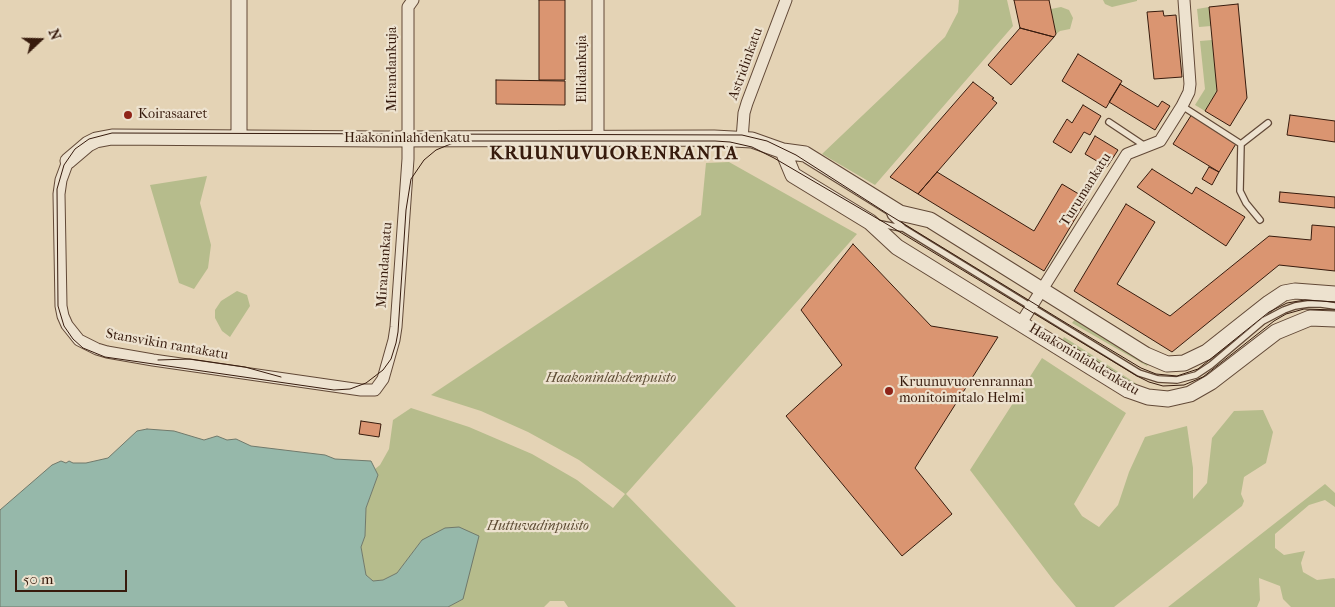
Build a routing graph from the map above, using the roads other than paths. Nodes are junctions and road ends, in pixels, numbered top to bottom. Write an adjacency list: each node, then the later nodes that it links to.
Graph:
1 (239, 0): 10 (street)
2 (413, 0): 11 (street, Mirandankuja)
3 (598, 0): 9 (street, Ellidankuja)
4 (786, 0): 12 (street, Astridinkatu)
5 (1184, 0): 6 (street, Turumankatu)
6 (1182, 106): 13 (lane); 14 (street, Turumankatu)
7 (1109, 122): 14 (lane)
8 (1268, 123): 13 (lane)
9 (598, 137): 11 (street, Haakoninlahdenkatu); 12 (street, Haakoninlahdenkatu)
10 (239, 138): 11 (street, Haakoninlahdenkatu); 16 (street, Haakoninlahdenkatu)
11 (408, 138): 27 (street, Mirandankatu)
12 (742, 139): 15 (street, Haakoninlahdenkatu)
13 (1241, 144): 18 (lane)
14 (1145, 146): 21 (street, Turumankatu)
15 (783, 151): 17 (street, Haakoninlahdenkatu); 19 (street, Haakoninlahdenkatu)
16 (68, 161): 27 (street, Stansvikin rantakatu)
17 (888, 206): 20 (lane, Haakoninlahdenkatu); 21 (street, Haakoninlahdenkatu)
18 (1260, 220)
19 (870, 222): 20 (lane, Haakoninlahdenkatu); 26 (street, Haakoninlahdenkatu)
20 (903, 228): 23 (lane, Haakoninlahdenkatu)
21 (1042, 290): 22 (street, Haakoninlahdenkatu); 23 (street, Turumankatu)
22 (1335, 294)
23 (1032, 306): 24 (lane, Haakoninlahdenkatu); 26 (street, Turumankatu)
24 (1335, 306)
25 (1335, 319): 26 (street, Haakoninlahdenkatu)
26 (1021, 323)
27 (375, 390)

